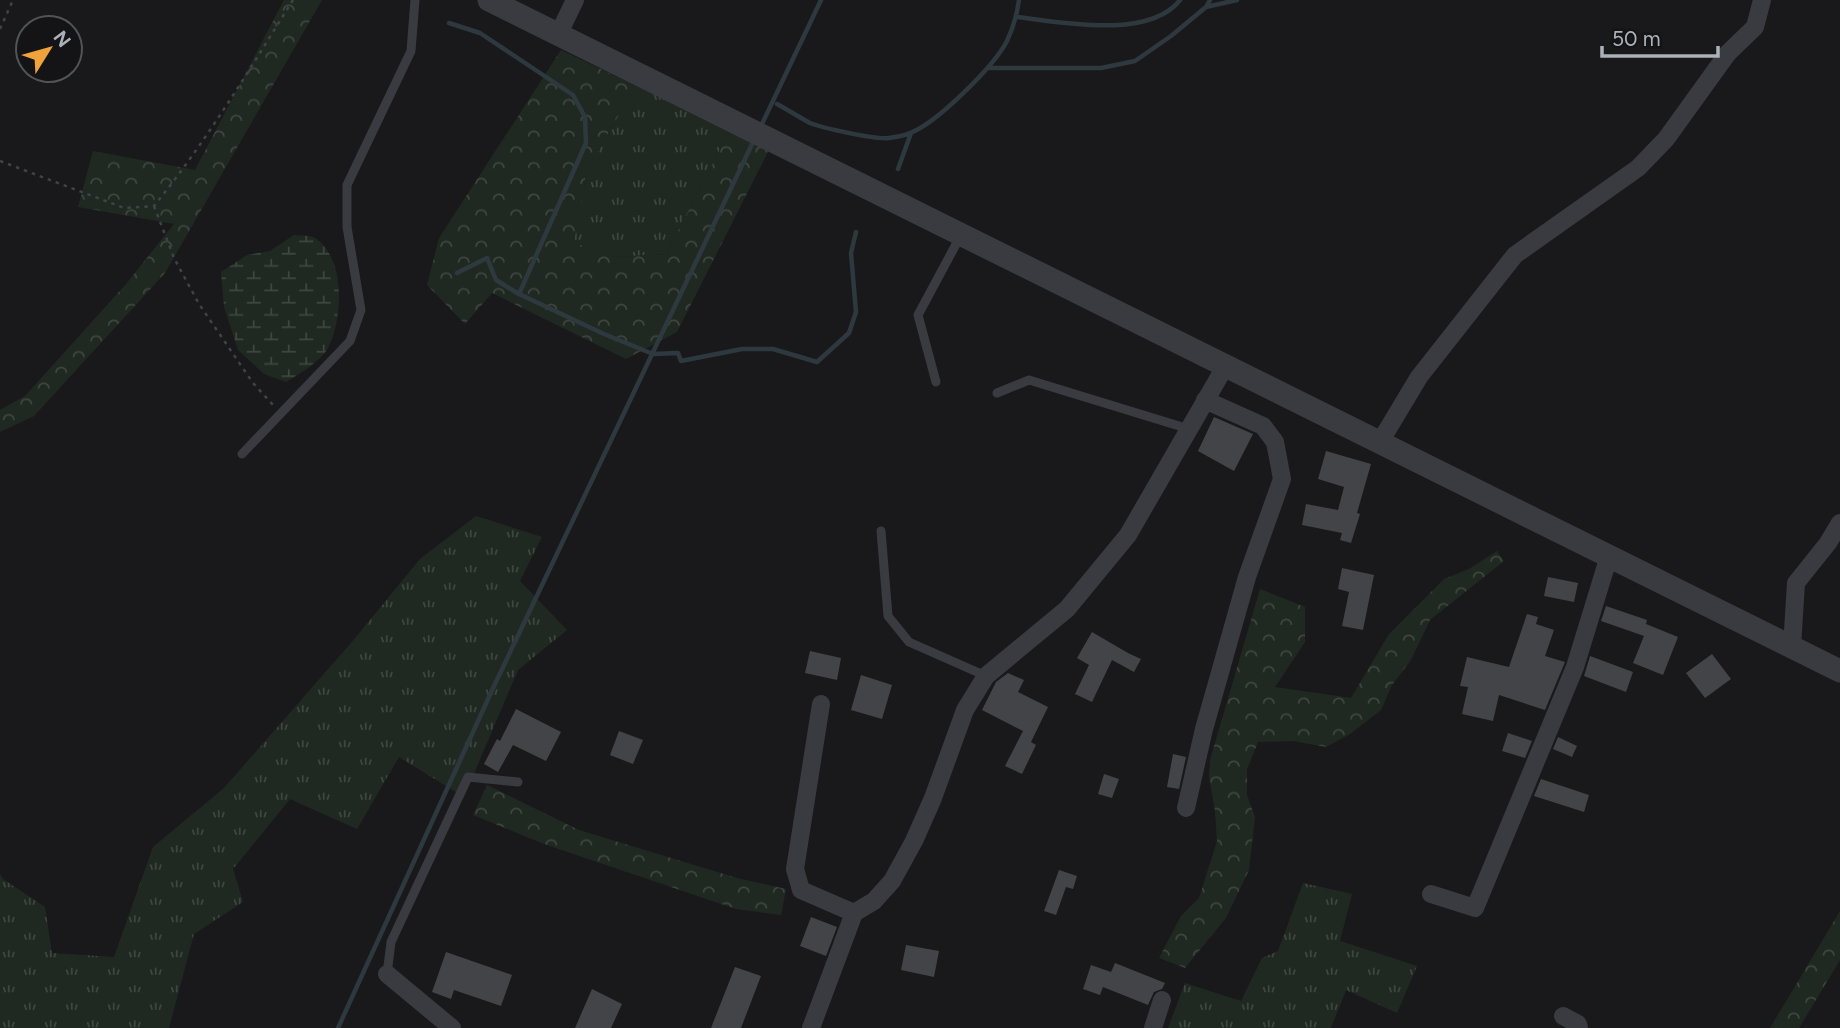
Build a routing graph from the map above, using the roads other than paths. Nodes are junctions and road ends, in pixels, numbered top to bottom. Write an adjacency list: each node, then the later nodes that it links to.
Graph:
1 (415, 0): 13 (lane)
2 (489, 0): 5 (street)
3 (575, 0): 5 (street)
4 (1762, 0): 12 (street)
5 (559, 33): 6 (street)
6 (962, 234): 7 (street); 8 (lane)
7 (1226, 365): 10 (street); 12 (street)
8 (936, 382)
9 (997, 393): 11 (lane)
10 (1205, 400): 11 (street); 22 (street)
11 (1189, 429): 19 (street)
12 (1380, 442): 16 (street)
13 (242, 454)
14 (1840, 523): 17 (street)
15 (881, 531): 19 (lane)
16 (1609, 556): 17 (street); 23 (street)
17 (1792, 647): 18 (street)
18 (1840, 671)
19 (986, 676): 24 (street)
20 (821, 704): 24 (street)
21 (518, 782): 25 (lane)
22 (1186, 808)
23 (1431, 894)
24 (854, 912): 29 (street)
25 (387, 974): 28 (street)
26 (1162, 1000): 30 (street)
27 (1563, 1016): 31 (street)
28 (452, 1028)
29 (811, 1028)
30 (1153, 1028)
31 (1579, 1028)

